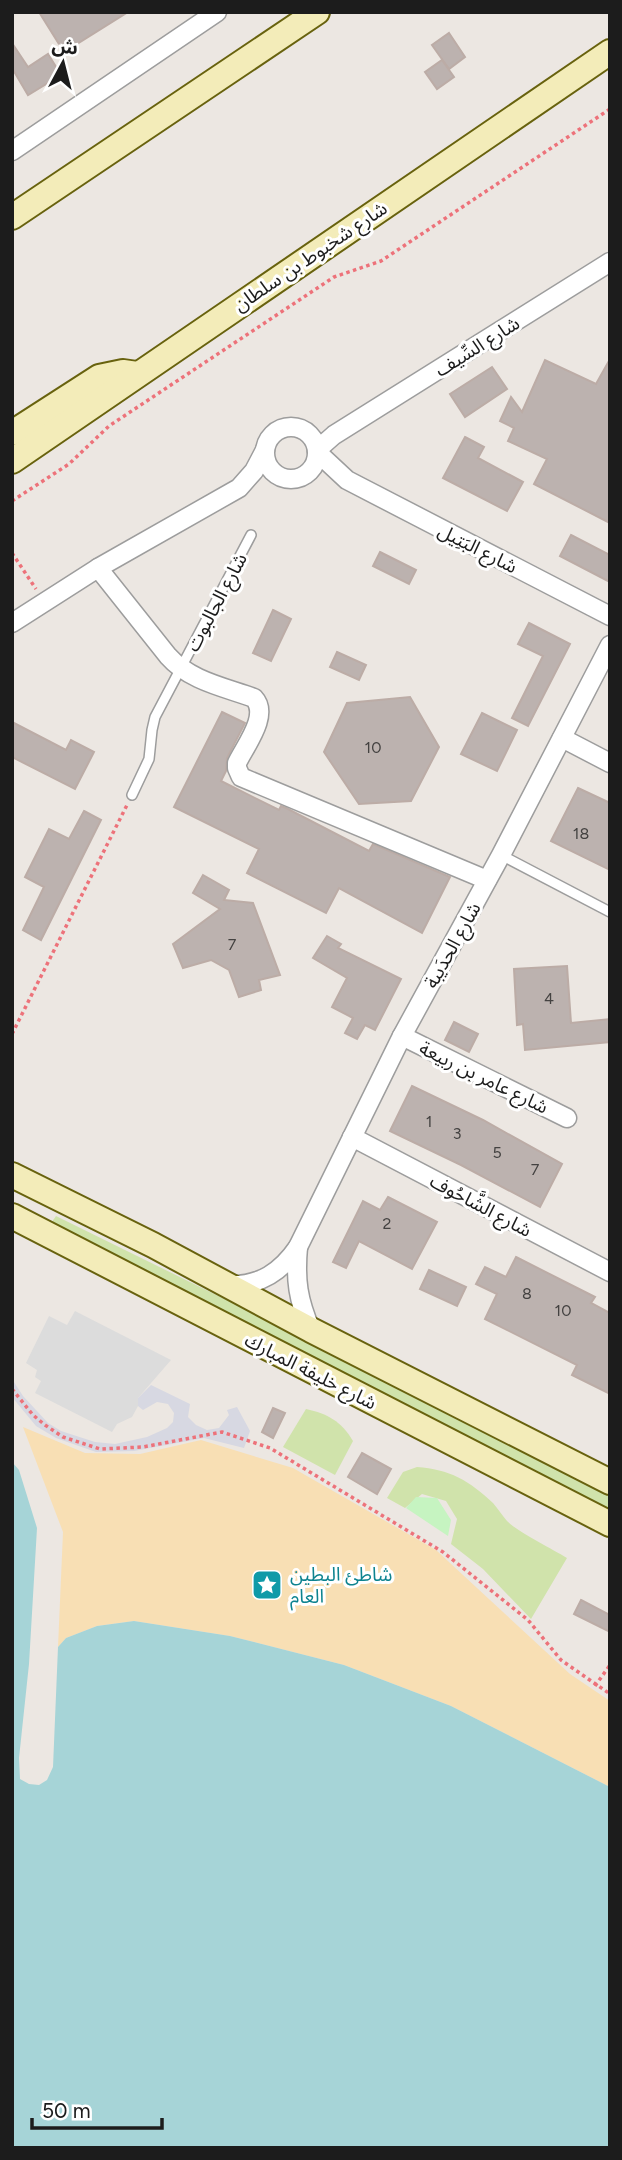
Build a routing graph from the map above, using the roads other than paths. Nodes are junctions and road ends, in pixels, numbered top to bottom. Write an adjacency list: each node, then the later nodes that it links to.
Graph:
1 (217, 12): 4 (street)
2 (317, 12): 5 (street)
3 (610, 52): 7 (street, شارع شخبوط بن سلطان)
4 (12, 151)
5 (12, 217)
6 (610, 262): 8 (street, شارع السِّيف)
7 (137, 374): 10 (street); 13 (street, شارع شخبوط بن سلطان)
8 (344, 429): 9 (street); 12 (street, شارع السِّيف)
9 (304, 430): 11 (street); 12 (street)
10 (12, 433)
11 (265, 450): 15 (street); 17 (street)
12 (317, 451): 14 (street); 16 (street, شارع البَتِيل)
13 (12, 461)
14 (306, 474): 15 (street); 16 (street, شارع البَتِيل)
15 (286, 479): 17 (street)
16 (347, 481): 20 (street, شارع البَتِيل)
17 (239, 488): 19 (street)
18 (251, 535): 23 (lane, شارع الجالبوت)
19 (98, 568): 21 (street); 23 (street, شارع الجالبوت)
20 (610, 616)
21 (12, 623)
22 (610, 645): 24 (street, شارع الحدَيبة)
23 (181, 669): 26 (lane, شارع الجالبوت); 28 (street, شارع الجالبوت)
24 (562, 738): 25 (street); 27 (street, شارع الحدَيبة)
25 (610, 762)
26 (132, 795)
27 (501, 855): 28 (street, شارع الحدَيبة); 29 (lane)
28 (487, 880): 30 (street, شارع الحدَيبة)
29 (610, 912)
30 (401, 1036): 31 (street, شارع عامر بن ربيعة); 32 (street, شارع الحدَيبة)
31 (567, 1118)
32 (352, 1137): 36 (street, شارع الحدَيبة); 38 (street, شارع الشَّاحُوف)
33 (12, 1175): 35 (street, شارع خليفة المبارك)
34 (16, 1220): 37 (street, شارع خليفة المبارك)
35 (105, 1222): 37 (street); 39 (street, شارع خليفة المبارك)
36 (298, 1247): 39 (street, شارع الحدَيبة); 40 (street, شارع الحدَيبة)
37 (87, 1253): 42 (street, شارع خليفة المبارك)
38 (610, 1272)
39 (229, 1285): 40 (street, شارع خليفة المبارك)
40 (311, 1330): 41 (street, شارع خليفة المبارك)
41 (610, 1482)
42 (610, 1524)

